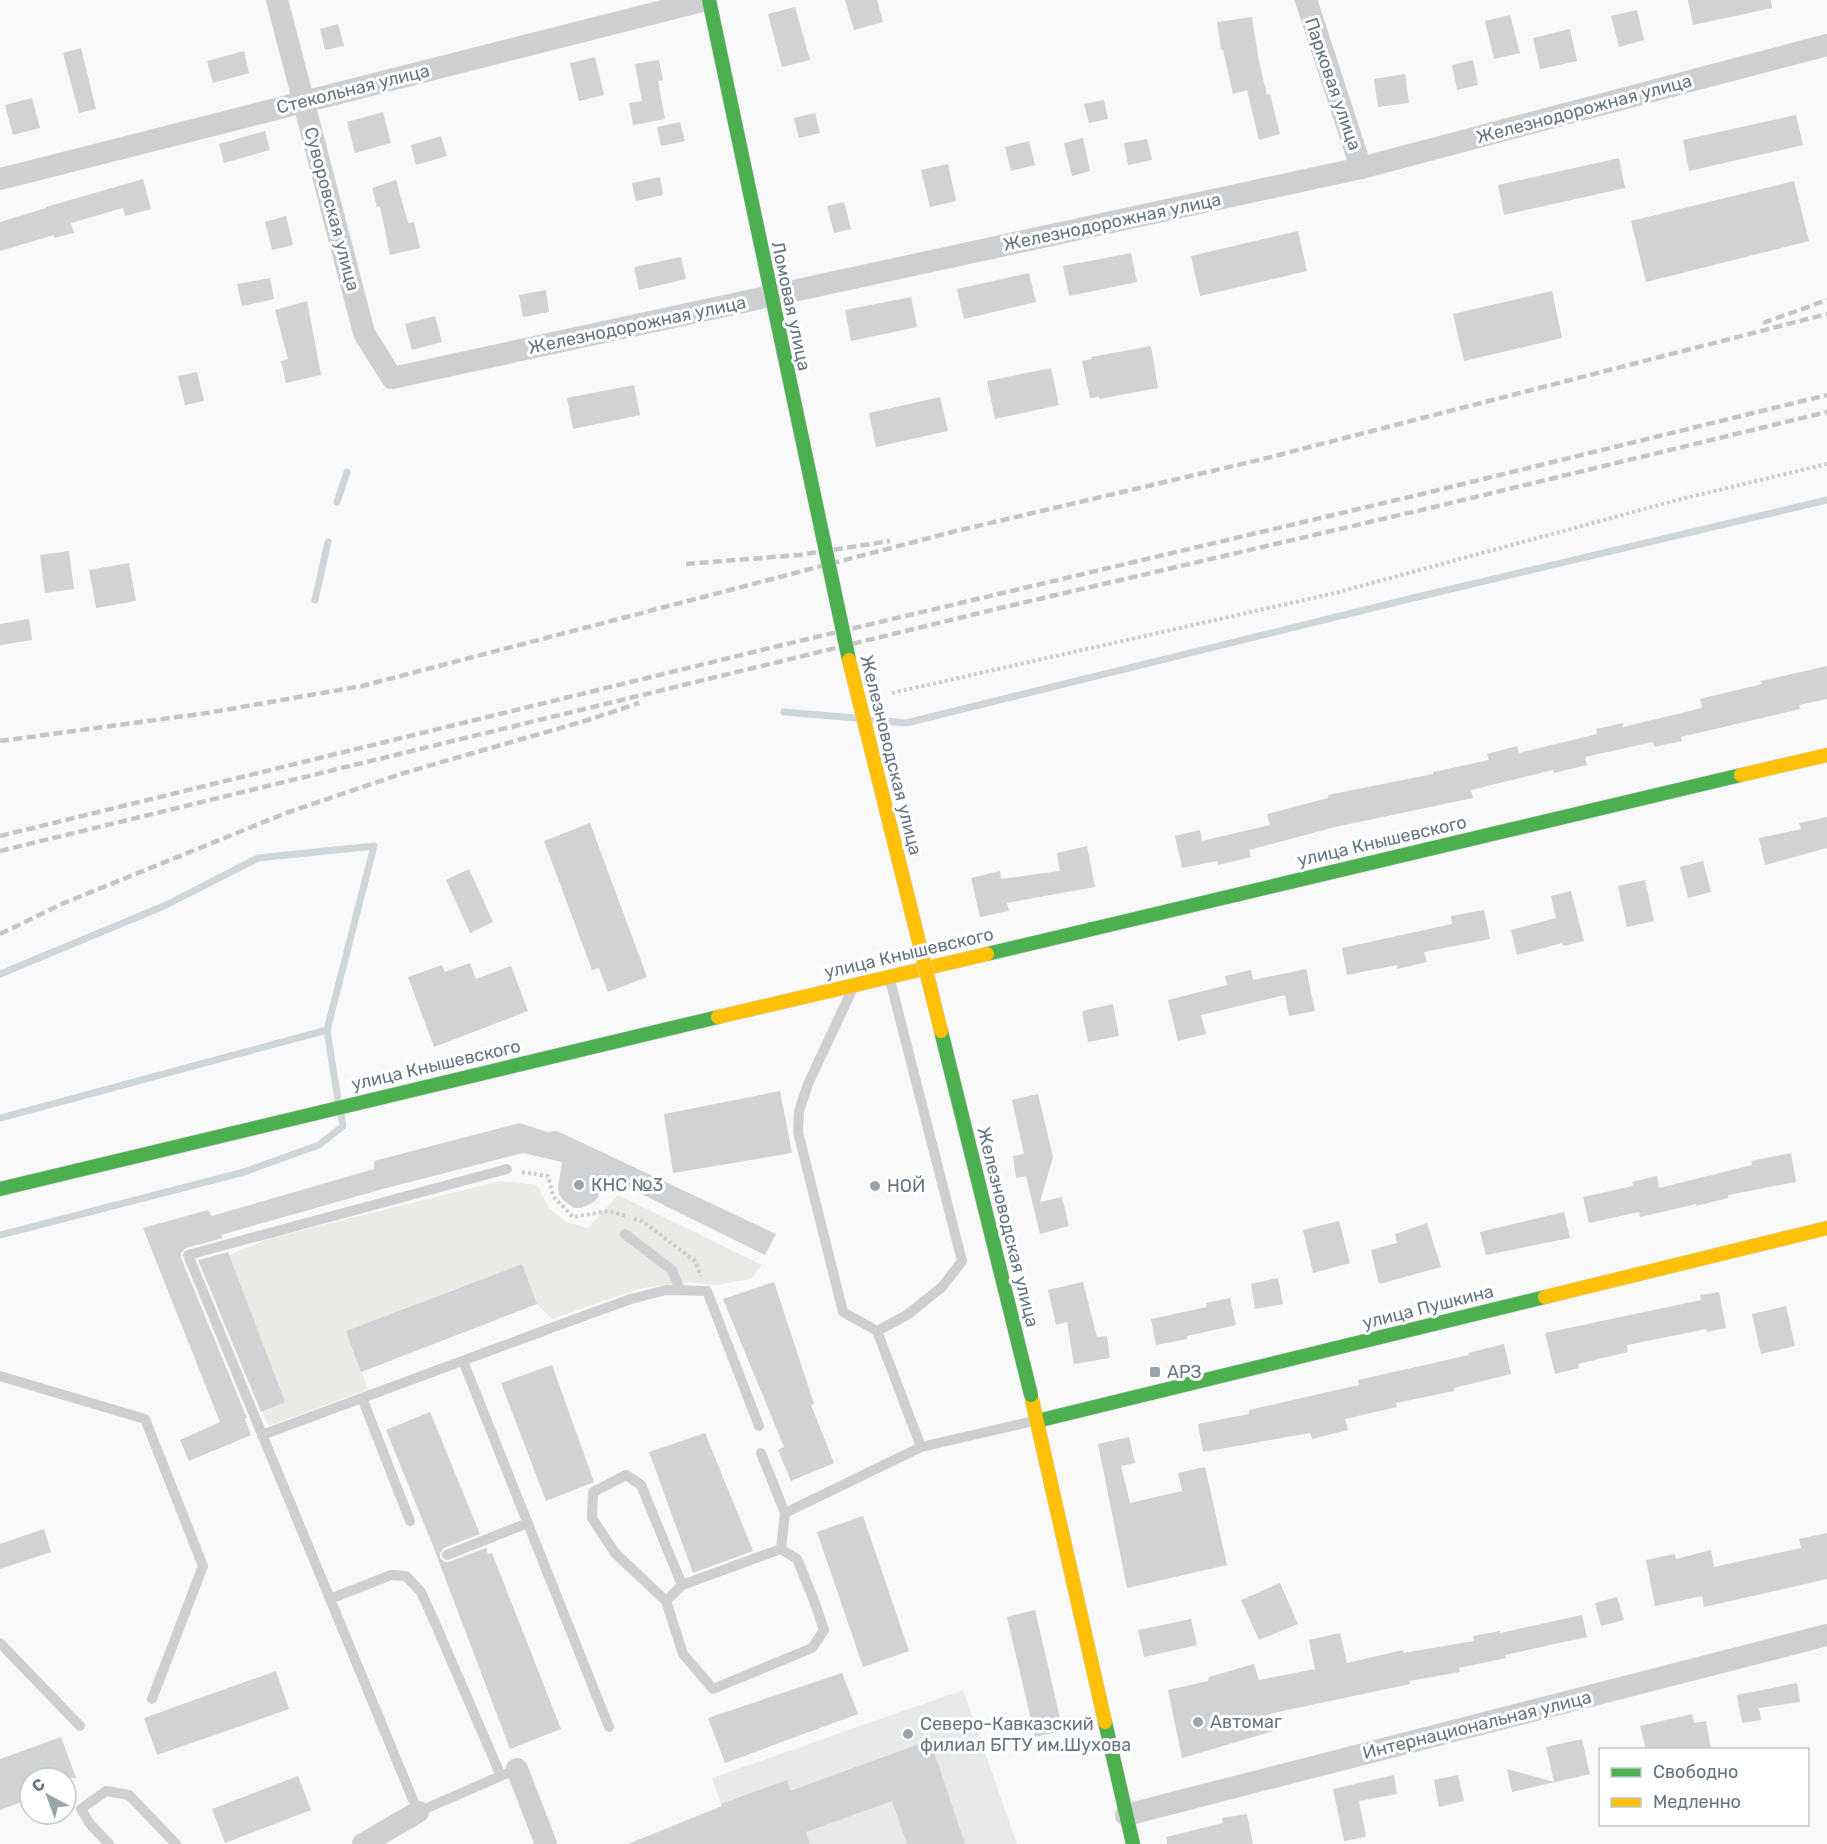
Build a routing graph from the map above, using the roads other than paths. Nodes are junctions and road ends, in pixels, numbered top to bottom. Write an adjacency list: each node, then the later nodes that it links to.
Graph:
1 (277, 0): 5 (street, Суворовская улица)
2 (707, 0): 5 (street, Стекольная улица); 9 (main road, Ломовая улица, bridge)
3 (1306, 0): 6 (street, Парковая улица)
4 (1827, 45): 6 (street, Железнодорожная улица)
5 (303, 101): 7 (street, Стекольная улица); 8 (street, Суворовская улица)
6 (1361, 168): 8 (street, Железнодорожная улица)
7 (0, 179)
8 (392, 378)
9 (839, 620): 22 (main road, Железноводская улица, bridge)
10 (1827, 755): 11 (main road, улица Кнышевского)
11 (890, 976): 12 (main road, улица Кнышевского); 18 (lane)
12 (854, 985): 14 (main road, улица Кнышевского); 18 (lane)
13 (507, 1169): 24 (lane)
14 (0, 1190)
15 (1827, 1228): 22 (main road, улица Пушкина)
16 (625, 1234): 17 (lane)
17 (680, 1290): 19 (lane); 23 (lane)
18 (877, 1331): 25 (lane)
19 (463, 1361): 21 (lane); 29 (lane)
20 (0, 1376): 37 (lane)
21 (362, 1398): 24 (lane); 28 (lane)
22 (1038, 1421): 25 (lane); 42 (main road, Железноводская улица)
23 (759, 1426)
24 (262, 1435): 33 (lane)
25 (921, 1447): 27 (lane)
26 (761, 1453): 27 (lane)
27 (785, 1513): 30 (lane)
28 (410, 1521)
29 (528, 1523): 31 (lane); 39 (lane)
30 (781, 1550): 32 (lane); 34 (lane)
31 (447, 1555)
32 (682, 1585): 34 (lane); 34 (lane)
33 (330, 1599): 40 (lane); 41 (lane)
34 (666, 1601)
35 (1827, 1635): 42 (street, Интернациональная улица)
36 (0, 1643): 38 (lane)
37 (152, 1699)
38 (80, 1726)
39 (609, 1727)
40 (509, 1773): 41 (lane); 46 (street)
41 (418, 1812): 45 (street)
42 (1126, 1815): 47 (main road, Железноводская улица)
43 (109, 1844): 44 (lane)
44 (176, 1844)
45 (363, 1844)
46 (546, 1844)
47 (1134, 1844)

